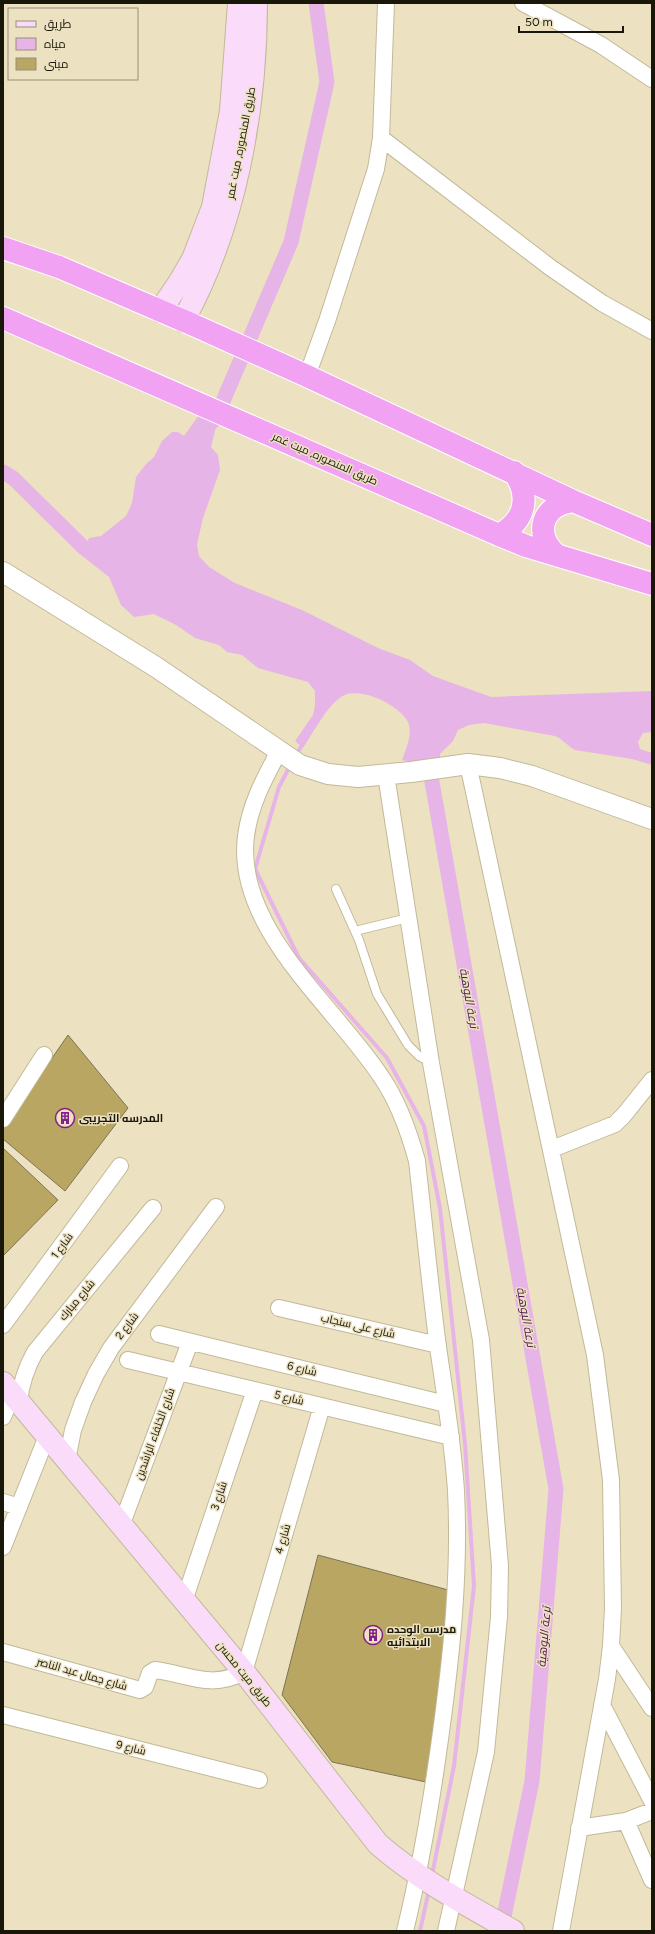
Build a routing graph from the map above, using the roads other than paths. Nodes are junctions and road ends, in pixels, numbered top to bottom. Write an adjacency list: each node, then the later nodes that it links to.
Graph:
1 (239, 3): 8 (main road, طريق المنصوره, ميت غمر)
2 (256, 3): 10 (main road, طريق المنصوره, ميت غمر)
3 (386, 3): 6 (street)
4 (523, 3): 5 (street)
5 (652, 78)
6 (381, 138): 11 (street); 12 (street)
7 (3, 248): 8 (highway)
8 (160, 311): 10 (highway)
9 (3, 318): 16 (highway, طريق المنصوره, ميت غمر)
10 (191, 324): 12 (highway)
11 (652, 331)
12 (298, 372): 13 (highway)
13 (514, 472): 14 (highway); 16 (highway)
14 (573, 501): 15 (highway); 17 (highway)
15 (652, 535)
16 (498, 536): 17 (highway, طريق المنصوره, ميت غمر)
17 (556, 555): 19 (highway, طريق المنصوره, ميت غمر)
18 (3, 572): 20 (street)
19 (652, 584)
20 (288, 758): 22 (street); 39 (street)
21 (468, 764): 22 (street); 23 (street); 31 (street)
22 (386, 775): 25 (street)
23 (652, 819)
24 (336, 889): 26 (lane)
25 (408, 918): 26 (lane); 28 (street)
26 (355, 931): 28 (lane)
27 (44, 1055): 30 (street)
28 (431, 1063): 68 (street)
29 (652, 1080): 31 (street)
30 (3, 1119)
31 (552, 1149): 55 (street)
32 (120, 1166): 36 (street, شارع 1)
33 (216, 1207): 49 (street, شارع 2)
34 (153, 1208): 43 (street, شارع مبارك)
35 (278, 1308): 39 (street, شارع على سنجاب)
36 (3, 1325)
37 (158, 1334): 38 (street, شارع 6)
38 (190, 1342): 41 (street, شارع الخلفاء الراشدين); 44 (street, شارع 6)
39 (438, 1345): 44 (street)
40 (128, 1360): 41 (street, شارع 5)
41 (178, 1372): 42 (street, شارع 5); 52 (street, شارع الخلفاء الراشدين)
42 (254, 1390): 45 (street, شارع 5); 54 (street, شارع 3)
43 (11, 1393): 46 (street, شارع مبارك); 47 (main road, طريق ميت محسن)
44 (446, 1404): 48 (street)
45 (322, 1406): 48 (street, شارع 5); 57 (street, شارع 4)
46 (3, 1417)
47 (46, 1436): 49 (main road, طريق ميت محسن); 51 (street)
48 (451, 1437): 66 (street)
49 (67, 1460): 52 (main road, طريق ميت محسن)
50 (3, 1502): 51 (street)
51 (18, 1507): 53 (street)
52 (121, 1526): 54 (main road, طريق ميت محسن)
53 (3, 1547)
54 (184, 1601): 57 (main road, طريق ميت محسن)
55 (612, 1646): 58 (street); 59 (street)
56 (3, 1652): 57 (street, شارع جمال عبد الناصر)
57 (244, 1672): 66 (main road, طريق ميت محسن)
58 (602, 1705): 62 (street); 65 (street)
59 (652, 1708)
60 (3, 1715): 61 (street, شارع 9)
61 (259, 1780)
62 (652, 1801)
63 (652, 1811): 64 (street)
64 (626, 1821): 65 (street); 67 (street)
65 (579, 1828): 72 (street)
66 (419, 1874): 68 (main road, طريق ميت محسن); 69 (street)
67 (652, 1880)
68 (455, 1897): 70 (street); 71 (main road, طريق ميت محسن)
69 (405, 1931)
70 (446, 1931)
71 (513, 1931)
72 (561, 1931)

